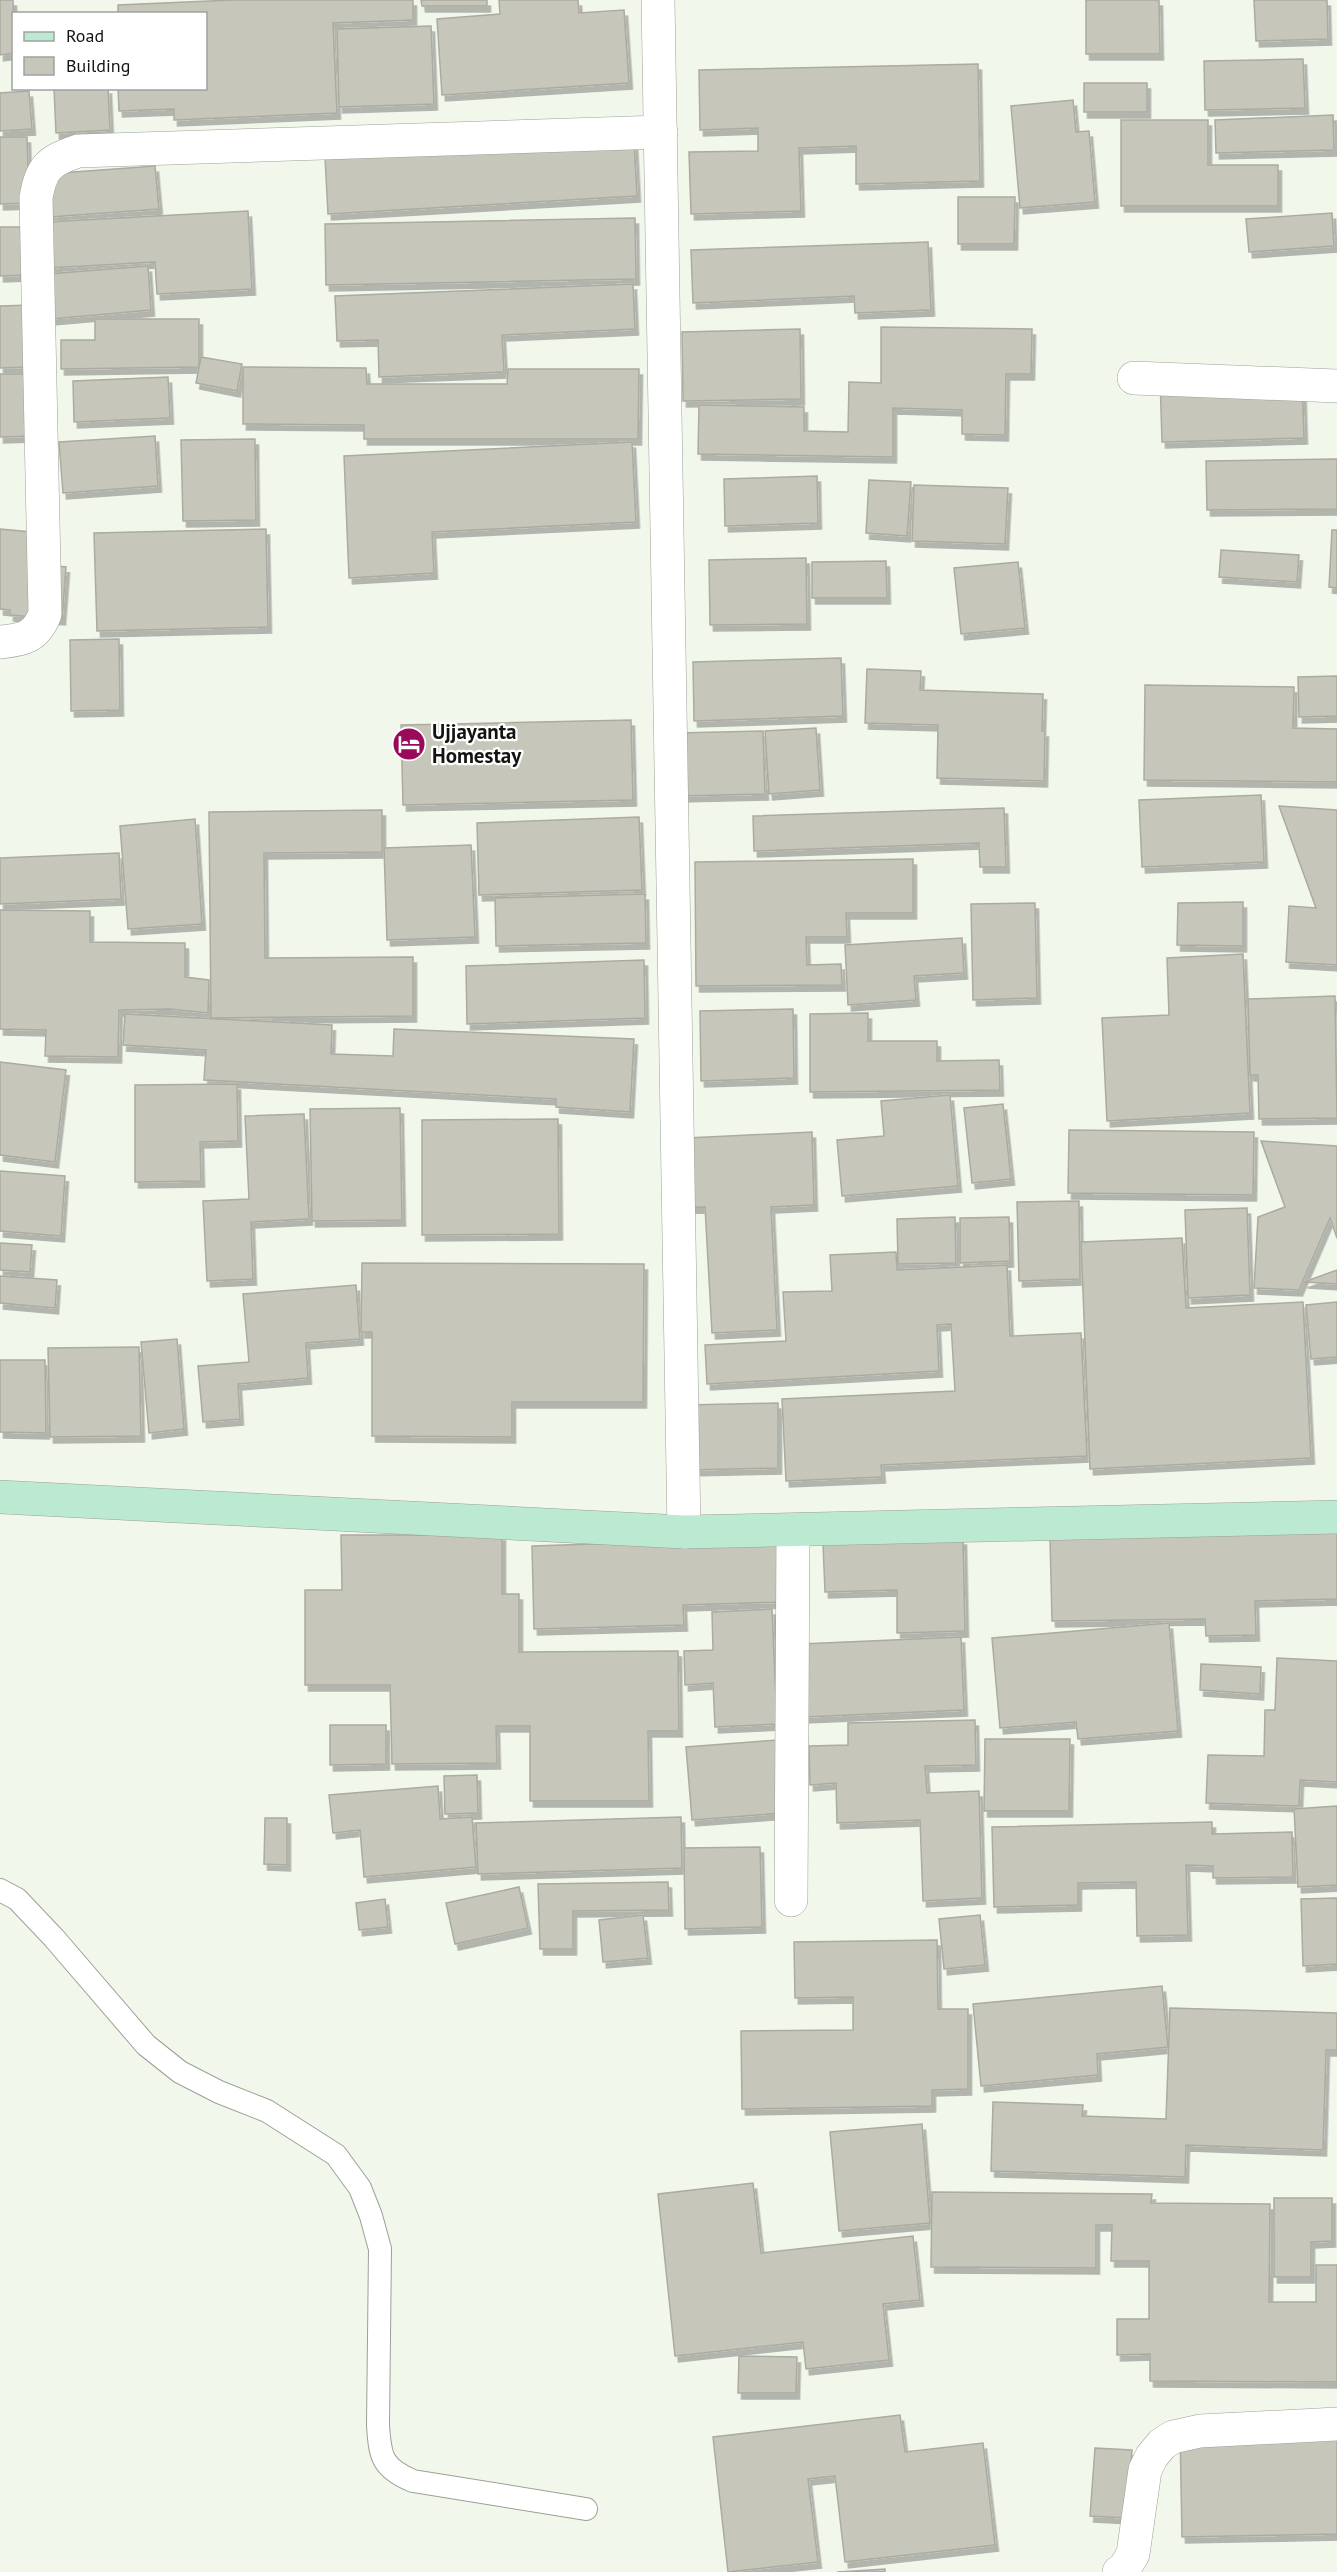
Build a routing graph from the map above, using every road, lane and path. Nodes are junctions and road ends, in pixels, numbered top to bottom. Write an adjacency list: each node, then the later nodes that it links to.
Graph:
1 (658, 0): 2 (street)
2 (661, 132): 5 (street); 9 (street)
3 (1134, 378): 4 (street)
4 (1337, 386)
5 (0, 642)
6 (0, 1497): 9 (street)
7 (1337, 1516): 8 (street)
8 (793, 1530): 9 (street); 11 (street)
9 (684, 1532)
10 (0, 1890): 13 (lane)
11 (791, 1900)
12 (1337, 2424): 14 (street)
13 (586, 2509)
14 (1119, 2572)

